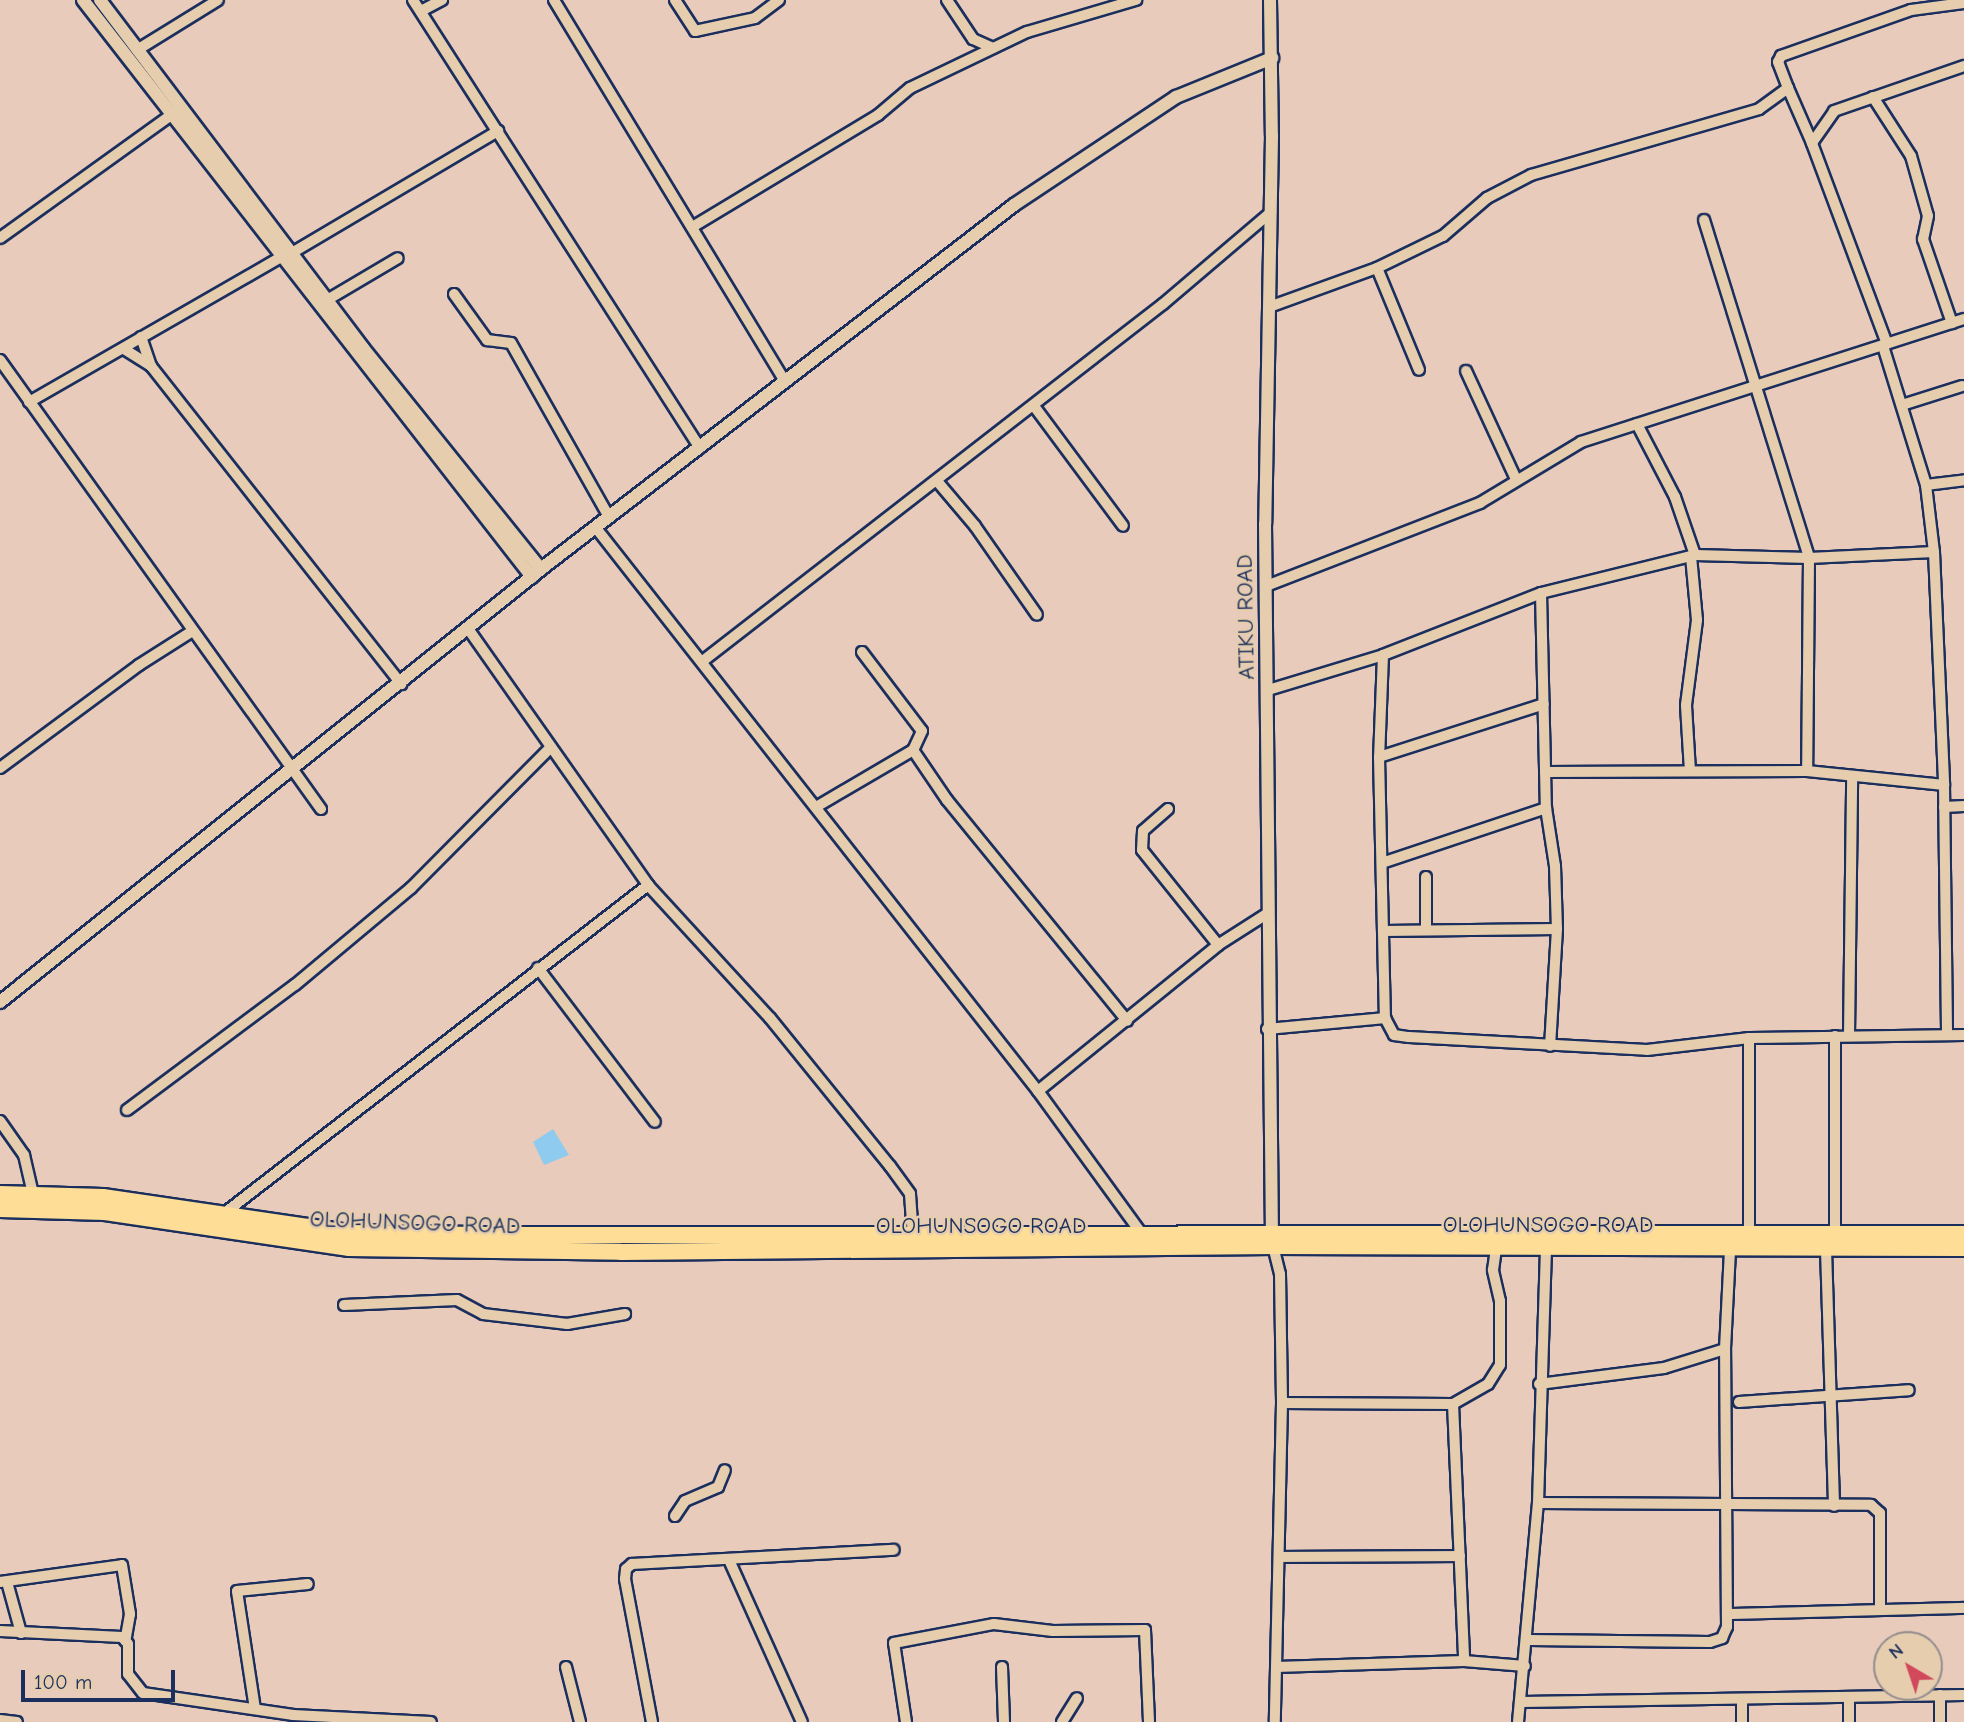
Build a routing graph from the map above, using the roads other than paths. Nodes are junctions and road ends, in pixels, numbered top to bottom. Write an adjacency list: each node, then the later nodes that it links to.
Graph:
1 (83, 0): 22 (street)
2 (100, 0): 16 (street)
3 (218, 0): 16 (street)
4 (414, 0): 13 (street)
5 (442, 0): 13 (street)
6 (554, 0): 27 (street)
7 (676, 0): 8 (street)
8 (779, 0)
9 (947, 0): 14 (street)
10 (1136, 0): 15 (street)
11 (1270, 0): 17 (street, ATIKU ROAD)
12 (1964, 3): 20 (street)
13 (421, 11): 23 (street)
14 (973, 39): 15 (street); 18 (street)
15 (993, 48): 18 (street)
16 (137, 50): 22 (street)
17 (1272, 58): 25 (street, ATIKU ROAD); 44 (street)
18 (967, 62): 27 (street)
19 (1964, 66): 21 (street)
20 (1788, 88): 24 (street); 31 (street)
21 (1873, 97): 24 (street); 36 (street)
22 (176, 112): 28 (street); 29 (street)
23 (498, 131): 29 (street); 51 (street)
24 (1812, 143): 38 (street)
25 (1270, 212): 34 (street, ATIKU ROAD); 49 (street)
26 (1704, 220): 45 (street)
27 (694, 226): 44 (street)
28 (0, 238)
29 (285, 256): 33 (street); 37 (street); 62 (street)
30 (398, 258): 33 (street)
31 (1377, 268): 34 (street); 42 (street)
32 (454, 294): 56 (street)
33 (327, 300): 62 (street)
34 (1269, 307): 63 (street, ATIKU ROAD)
35 (1964, 319): 36 (street)
36 (1952, 323): 38 (street)
37 (141, 337): 39 (street); 41 (street)
38 (1885, 345): 45 (street); 48 (street)
39 (124, 349): 41 (street); 47 (street)
40 (0, 360): 47 (street)
41 (151, 366): 71 (street)
42 (1419, 370)
43 (1466, 371): 52 (street)
44 (785, 381): 51 (street)
45 (1755, 386): 50 (street); 61 (street)
46 (1962, 386): 48 (street)
47 (29, 402): 67 (street)
48 (1902, 405): 55 (street)
49 (1034, 406): 54 (street); 57 (street)
50 (1637, 424): 52 (street); 60 (street)
51 (700, 448): 56 (street)
52 (1516, 479): 63 (street)
53 (1964, 480): 55 (street)
54 (937, 481): 65 (street); 70 (street)
55 (1926, 485): 59 (street)
56 (609, 517): 58 (street)
57 (1122, 526)
58 (596, 528): 62 (street); 70 (street)
59 (1934, 552): 61 (street); 83 (street)
60 (1693, 556): 61 (street); 64 (street); 79 (street)
61 (1808, 558): 80 (street)
62 (537, 573): 66 (street)
63 (1266, 586): 72 (street, ATIKU ROAD)
64 (1541, 593): 69 (street); 73 (street)
65 (1037, 615)
66 (469, 630): 71 (street); 74 (street)
67 (191, 632): 77 (street); 78 (street)
68 (862, 652): 75 (street)
69 (1383, 655): 72 (street); 76 (street)
70 (704, 660): 85 (street)
71 (401, 684): 78 (street)
72 (1268, 690): 93 (street, ATIKU ROAD)
73 (1544, 704): 76 (street); 81 (street)
74 (548, 749): 92 (street); 110 (street)
75 (913, 750): 85 (street); 101 (street)
76 (1379, 757): 90 (street)
77 (0, 768)
78 (293, 768): 88 (street); 99 (street)
79 (1690, 771): 80 (street); 81 (street)
80 (1807, 771): 82 (street)
81 (1545, 772): 87 (street)
82 (1852, 776): 83 (street); 106 (street)
83 (1944, 785): 86 (street)
84 (1964, 806): 86 (street)
85 (816, 807): 109 (street)
86 (1944, 807): 103 (street)
87 (1546, 808): 90 (street); 95 (street)
88 (321, 809)
89 (1168, 809): 97 (street)
90 (1382, 863): 96 (street)
91 (1426, 877): 94 (street)
92 (648, 885): 98 (street); 117 (street)
93 (1268, 913): 97 (street); 102 (street, ATIKU ROAD)
94 (1426, 929): 95 (street); 96 (street)
95 (1557, 929): 108 (street)
96 (1384, 931): 100 (street)
97 (1218, 946): 101 (street)
98 (538, 968): 112 (street); 116 (street)
99 (0, 1002)
100 (1385, 1018): 102 (street); 108 (street)
101 (1127, 1021): 109 (street)
102 (1267, 1029): 121 (street, ATIKU ROAD)
103 (1947, 1035): 104 (street); 106 (street)
104 (1964, 1035)
105 (1835, 1036): 106 (street); 107 (street); 123 (street)
106 (1849, 1036)
107 (1749, 1038): 108 (street); 120 (street)
108 (1550, 1046)
109 (1038, 1091): 118 (street)
110 (127, 1110)
111 (0, 1121): 114 (street)
112 (654, 1122)
113 (0, 1194): 114 (main road, OLOHUNSOGO ROAD)
114 (33, 1194): 116 (main road, OLOHUNSOGO ROAD)
115 (0, 1209): 122 (main road, OLOHUNSOGO ROAD)
116 (222, 1215): 122 (main road, OLOHUNSOGO ROAD)
117 (913, 1233): 118 (main road, OLOHUNSOGO ROAD); 122 (main road, OLOHUNSOGO ROAD)
118 (1142, 1234): 121 (main road, OLOHUNSOGO ROAD)
119 (1964, 1234): 123 (main road, OLOHUNSOGO ROAD)
120 (1749, 1235): 121 (main road, OLOHUNSOGO ROAD); 123 (main road, OLOHUNSOGO ROAD)
121 (1271, 1240): 122 (main road, OLOHUNSOGO ROAD); 124 (main road, OLOHUNSOGO ROAD); 135 (street)
122 (474, 1242)
123 (1830, 1242): 126 (main road, OLOHUNSOGO ROAD); 127 (main road, OLOHUNSOGO ROAD); 133 (street)
124 (1496, 1248): 125 (main road, OLOHUNSOGO ROAD); 136 (street)
125 (1546, 1248): 127 (main road, OLOHUNSOGO ROAD); 131 (street)
126 (1964, 1248)
127 (1730, 1249): 130 (street)
128 (344, 1305): 129 (street)
129 (625, 1314)
130 (1725, 1349): 131 (street); 140 (street)
131 (1539, 1384): 138 (street)
132 (1909, 1390): 133 (street)
133 (1831, 1395): 134 (street); 139 (street)
134 (1739, 1402)
135 (1282, 1404): 136 (street); 144 (street)
136 (1453, 1404): 143 (street)
137 (725, 1470): 141 (street)
138 (1538, 1503): 140 (street); 153 (street)
139 (1834, 1506): 140 (street); 149 (street)
140 (1727, 1508): 150 (street)
141 (675, 1516)
142 (894, 1550): 145 (street)
143 (1460, 1556): 144 (street); 155 (street)
144 (1279, 1557): 159 (street)
145 (730, 1562): 175 (street); 176 (street)
146 (4, 1582): 152 (street); 154 (street)
147 (308, 1584): 168 (street)
148 (1964, 1608): 149 (street)
149 (1880, 1609): 150 (street)
150 (1727, 1614): 153 (street)
151 (0, 1631): 152 (street)
152 (21, 1633): 154 (street)
153 (1528, 1640): 156 (street)
154 (125, 1641): 168 (street)
155 (1464, 1661): 156 (street); 159 (street)
156 (1525, 1666): 167 (street)
157 (566, 1667): 174 (street)
158 (1002, 1667): 178 (street)
159 (1276, 1667): 181 (street)
160 (1943, 1695): 161 (street)
161 (1964, 1695)
162 (1873, 1696): 163 (street)
163 (1849, 1697): 165 (street); 184 (street)
164 (1077, 1698): 179 (street)
165 (1742, 1701): 167 (street); 183 (street)
166 (1940, 1701): 185 (street)
167 (1522, 1702): 182 (street)
168 (255, 1709): 169 (street)
169 (292, 1718): 171 (street)
170 (0, 1720): 172 (street)
171 (394, 1721): 173 (street)
172 (17, 1722)
173 (431, 1722)
174 (580, 1722)
175 (652, 1722)
176 (802, 1722)
177 (906, 1722): 180 (street)
178 (1004, 1722)
179 (1062, 1722)
180 (1149, 1722)
181 (1275, 1722)
182 (1518, 1722)
183 (1742, 1722)
184 (1849, 1722)
185 (1940, 1722)

